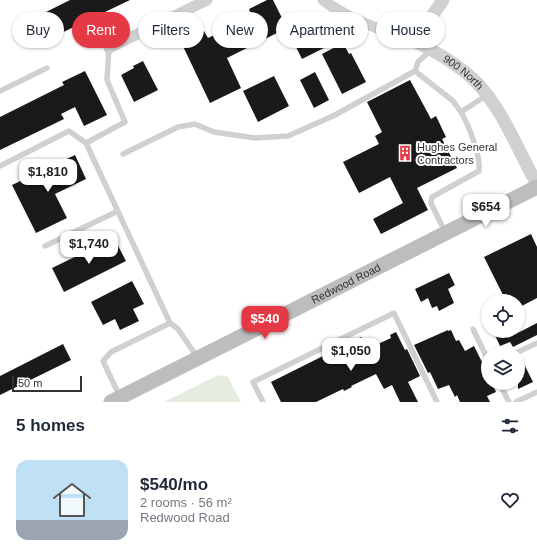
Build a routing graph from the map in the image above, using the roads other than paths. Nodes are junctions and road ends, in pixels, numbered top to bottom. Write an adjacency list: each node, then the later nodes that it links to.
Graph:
1 (207, 0): 6 (street)
2 (443, 0): 4 (street)
3 (329, 2): 5 (street, 900 North)
4 (435, 12)
5 (376, 27)
6 (130, 38)
7 (109, 48): 15 (lane)
8 (427, 48): 9 (street, 900 North)
9 (431, 50): 11 (lane); 13 (street, 900 North)
10 (46, 68): 12 (lane)
11 (415, 71): 14 (lane); 16 (lane)
12 (0, 91)
13 (487, 95): 14 (lane); 18 (street, 900 North)
14 (461, 112): 21 (lane)
15 (86, 143): 17 (lane); 20 (lane)
16 (123, 154)
17 (0, 166)
18 (537, 184)
19 (537, 187): 21 (main road, Redwood Road)
20 (118, 211): 22 (lane); 23 (lane)
21 (446, 234): 28 (main road, Redwood Road)
22 (45, 246)
23 (170, 323): 28 (lane); 31 (lane)
24 (473, 329): 26 (lane)
25 (537, 344): 27 (lane)
26 (481, 346)
27 (525, 349)
28 (198, 359): 31 (main road, Redwood Road)
29 (503, 390): 34 (lane)
30 (537, 392): 35 (lane)
31 (116, 400)
32 (263, 402): 33 (lane)
33 (437, 402)
34 (509, 402)
35 (516, 402)

